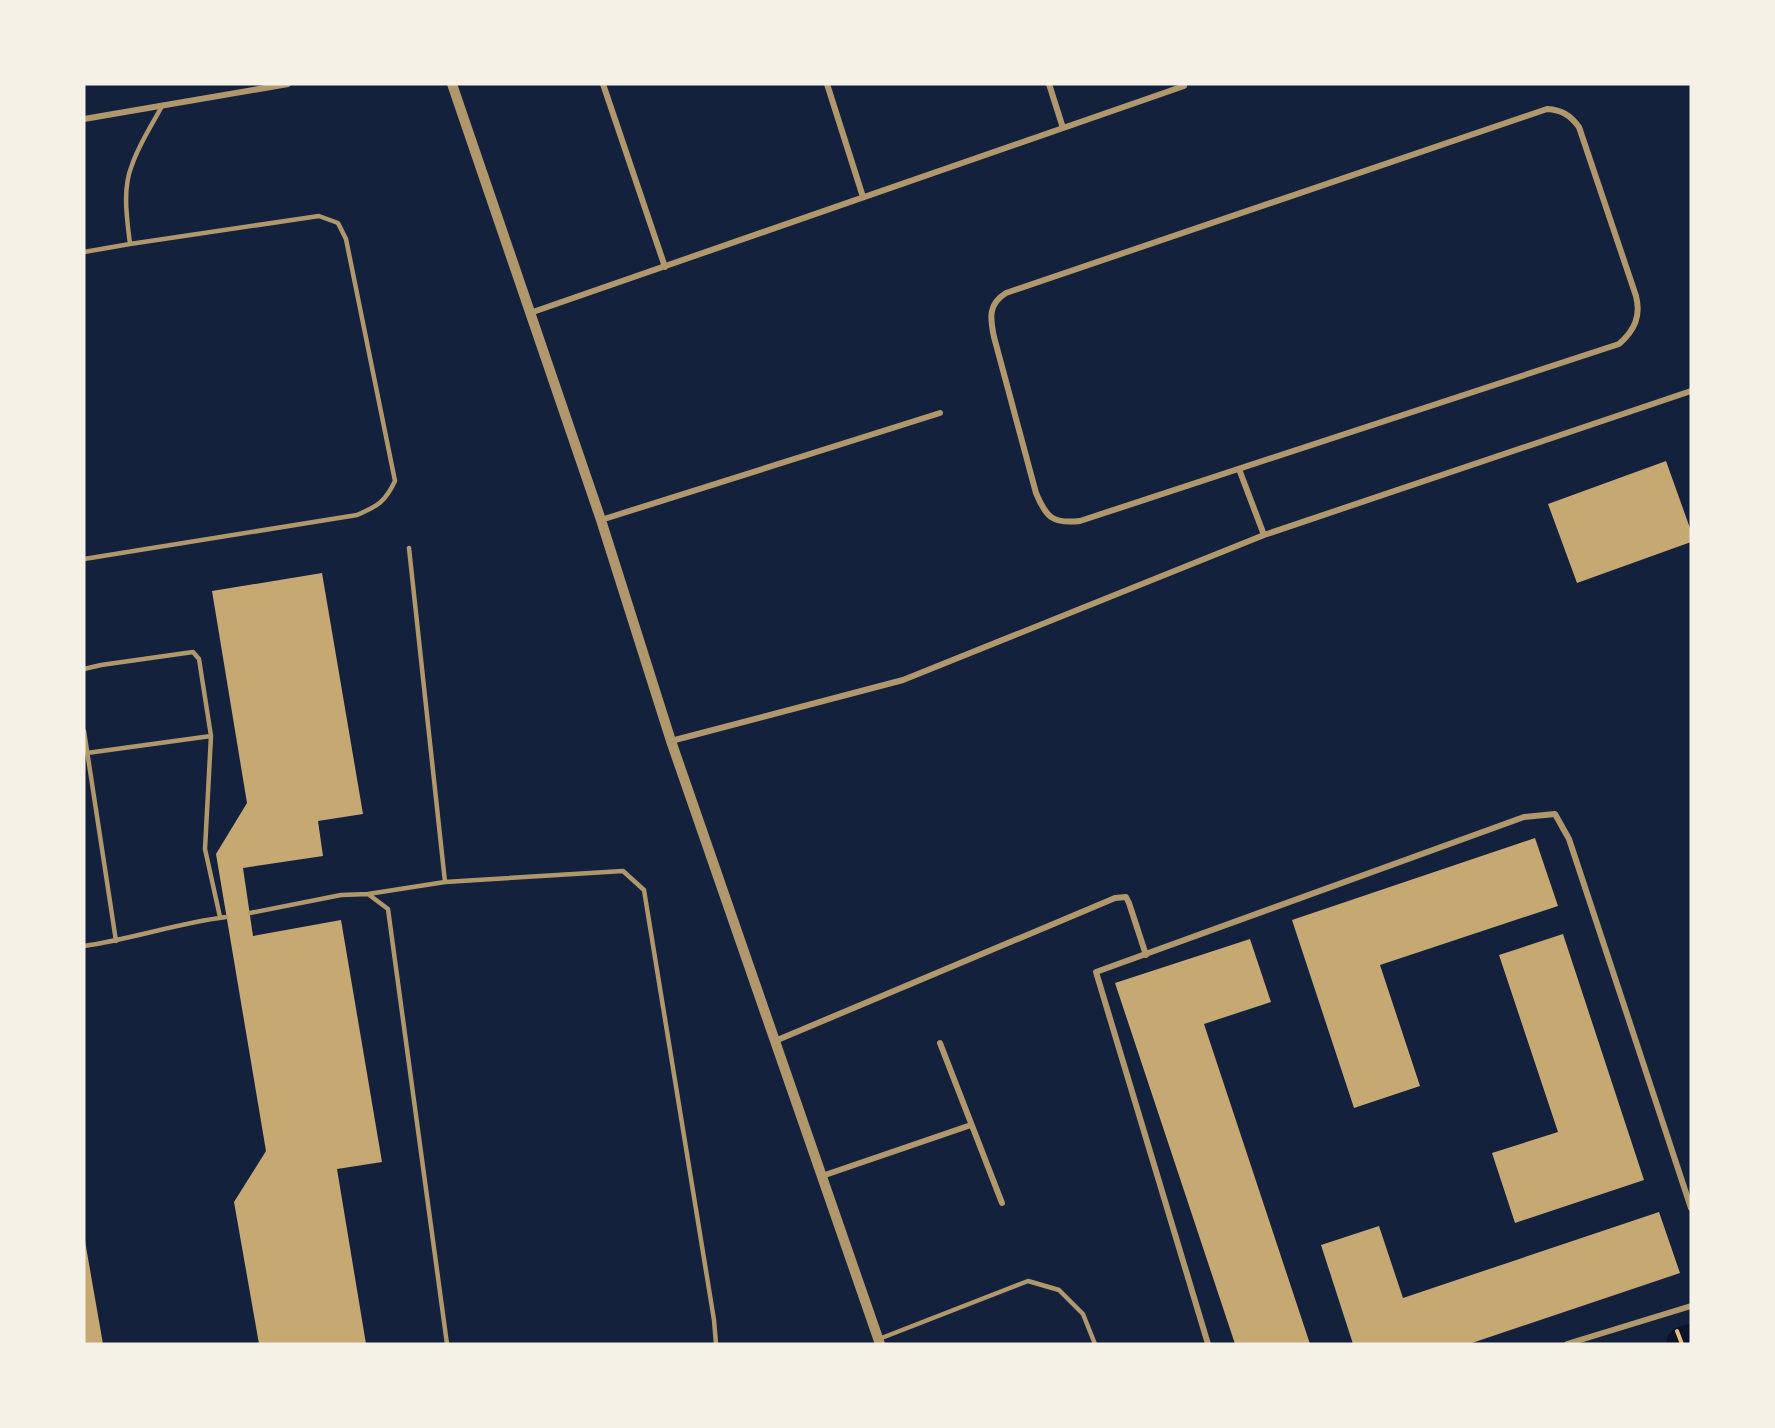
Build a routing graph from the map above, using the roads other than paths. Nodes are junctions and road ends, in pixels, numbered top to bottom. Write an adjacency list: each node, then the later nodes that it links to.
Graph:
1 (288, 84): 7 (street)
2 (452, 84): 14 (street)
3 (603, 84): 13 (street)
4 (827, 84): 10 (street)
5 (1049, 84): 9 (street)
6 (1184, 86): 9 (street)
7 (162, 106): 8 (street); 11 (lane)
8 (84, 119)
9 (1063, 128): 10 (street)
10 (863, 197): 13 (street)
11 (130, 244): 12 (lane); 21 (lane)
12 (84, 252)
13 (665, 267): 14 (street)
14 (530, 313): 18 (street)
15 (1691, 391): 19 (street)
16 (940, 414): 18 (street)
17 (1239, 469): 17 (street); 19 (street)
18 (601, 520): 25 (street)
19 (1264, 535): 25 (street)
20 (409, 548): 27 (lane)
21 (84, 560)
22 (84, 669): 24 (lane)
23 (84, 731): 26 (lane)
24 (211, 736): 26 (lane); 30 (lane)
25 (671, 741): 33 (street)
26 (87, 753): 30 (lane)
27 (445, 882): 28 (lane); 42 (lane)
28 (368, 894): 29 (lane); 41 (lane)
29 (249, 913)
30 (116, 941): 31 (lane)
31 (84, 946)
32 (1146, 955): 33 (street); 38 (street); 44 (street)
33 (775, 1041): 36 (street)
34 (940, 1043): 35 (street)
35 (971, 1125): 36 (street); 37 (street)
36 (822, 1176): 40 (street)
37 (1002, 1203)
38 (1691, 1208)
39 (1691, 1306): 45 (street)
40 (880, 1341): 43 (lane)
41 (447, 1344)
42 (716, 1344)
43 (1095, 1344)
44 (1208, 1344)
45 (1568, 1344)

